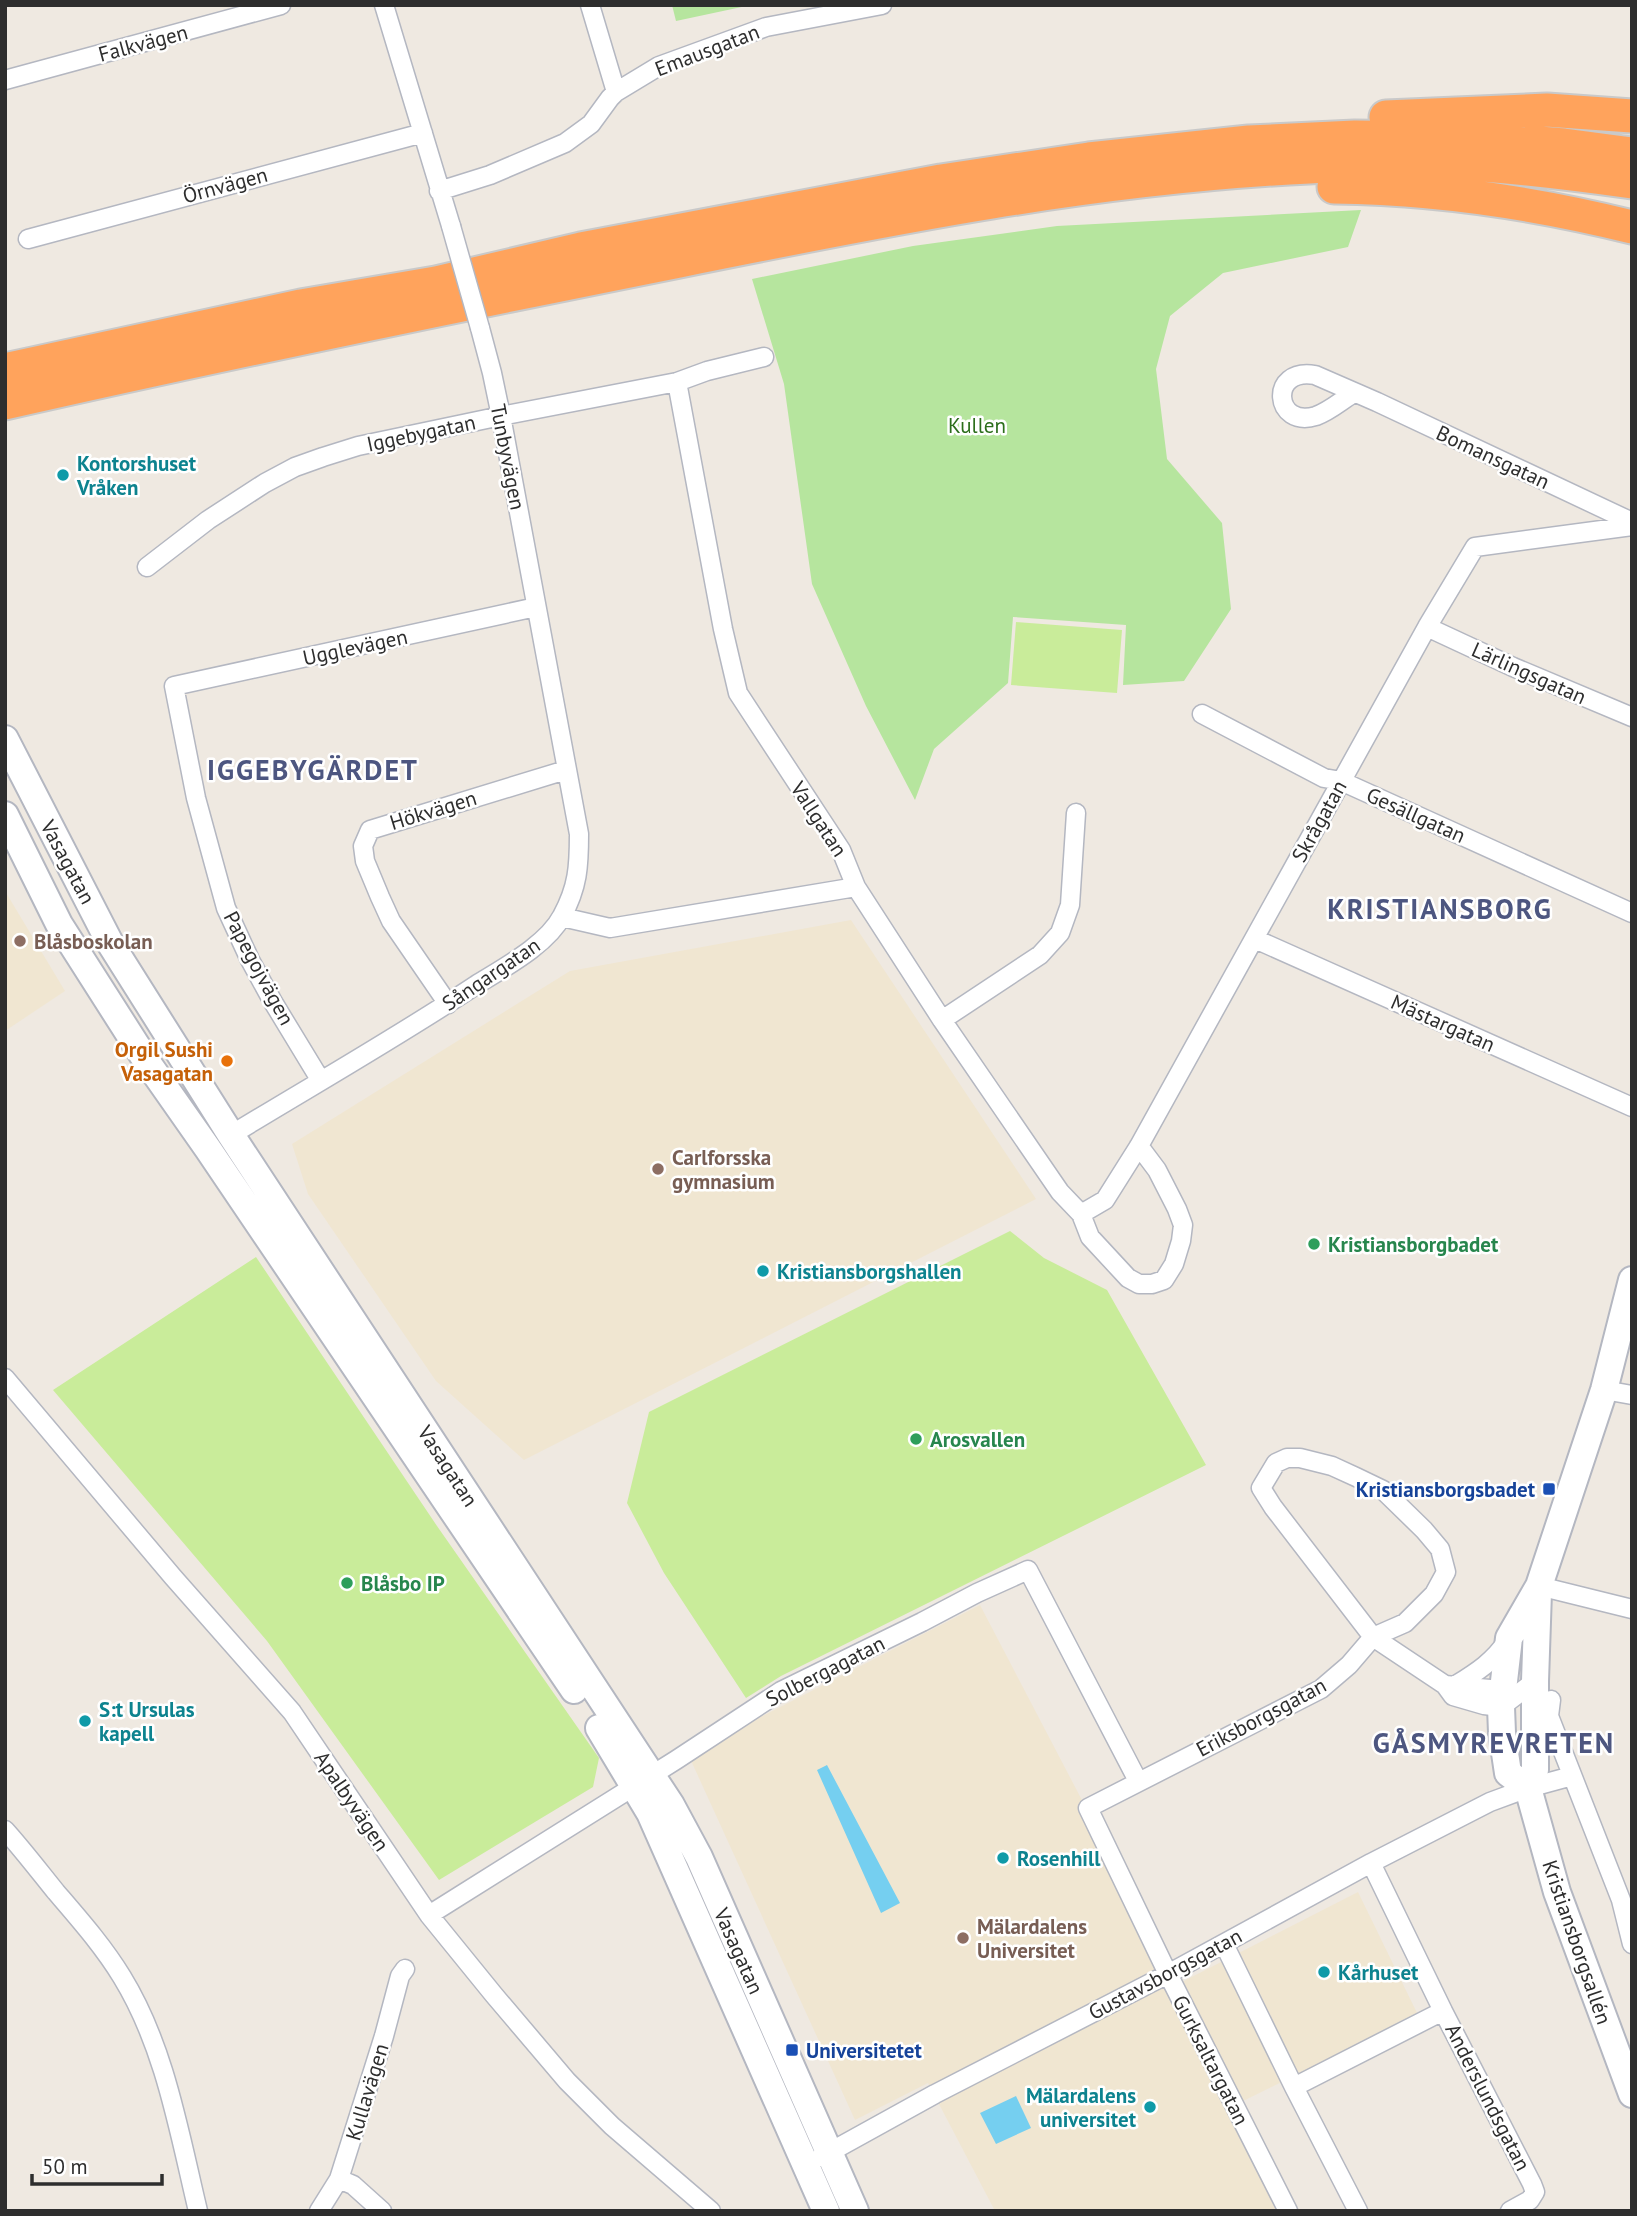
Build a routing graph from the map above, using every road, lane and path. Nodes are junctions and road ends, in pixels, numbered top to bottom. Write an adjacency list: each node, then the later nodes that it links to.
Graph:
1 (281, 5): 5 (street, Falkvägen)
2 (384, 5): 8 (street, Tunbyvägen)
3 (590, 5): 6 (street)
4 (882, 5): 6 (street, Emausgatan)
5 (5, 80)
6 (616, 92): 13 (street, Emausgatan)
7 (1632, 116): 9 (highway)
8 (423, 133): 13 (street, Tunbyvägen); 15 (street, Örnvägen)
9 (1249, 142): 10 (highway); 17 (highway)
10 (1632, 154)
11 (1174, 177): 12 (highway); 14 (highway); 20 (highway)
12 (1632, 182)
13 (439, 191): 21 (street, Tunbyvägen, bridge)
14 (1632, 227)
15 (28, 239)
16 (764, 357): 18 (street, Iggebygatan)
17 (5, 370)
18 (677, 382): 21 (street, Iggebygatan); 34 (street, Vallgatan)
19 (1354, 393): 22 (street, Bomansgatan)
20 (5, 403)
21 (501, 416): 23 (street, Iggebygatan); 24 (street, Tunbyvägen)
22 (1632, 524): 25 (street, Skrågatan)
23 (147, 567)
24 (536, 607): 26 (street, Ugglevägen); 30 (street, Tunbyvägen)
25 (1427, 627): 28 (street, Lärlingsgatan); 31 (street, Skrågatan)
26 (174, 686): 40 (street, Papegojvägen)
27 (1202, 714): 31 (street, Gesällgatan)
28 (1632, 717)
29 (5, 739): 42 (street, Vasagatan)
30 (566, 770): 36 (street, Tunbyvägen); 38 (street, Hökvägen)
31 (1341, 782): 35 (street, Gesällgatan); 37 (street, Skrågatan)
32 (1076, 813): 39 (street)
33 (5, 815): 44 (street, Vasagatan)
34 (856, 887): 36 (street); 39 (street, Vallgatan)
35 (1632, 913)
36 (562, 917): 38 (street, Sångargatan)
37 (1255, 939): 41 (street, Mästargatan); 43 (street, Skrågatan)
38 (448, 1004): 40 (street, Sångargatan)
39 (942, 1020): 45 (street, Vallgatan)
40 (321, 1081): 42 (street, Sångargatan)
41 (1632, 1107)
42 (231, 1135): 44 (street); 57 (street, Vasagatan)
43 (1139, 1146): 45 (street, Skrågatan); 45 (street, Vallgatan)
44 (208, 1149): 57 (street, Vasagatan)
45 (1078, 1211)
46 (1632, 1280): 48 (street, Kristiansborgsallén)
47 (5, 1378): 63 (street, Apalbyvägen)
48 (1604, 1390): 49 (street); 50 (street, Kristiansborgsallén)
49 (1632, 1395)
50 (1539, 1586): 51 (street); 53 (street, Kristiansborgsallén); 55 (street, Kristiansborgsallén)
51 (1632, 1609)
52 (1373, 1637): 52 (street); 54 (street); 58 (street, Eriksborgsgatan)
53 (1509, 1638): 54 (street); 55 (street, Kristiansborgsallén)
54 (1451, 1685): 55 (street)
55 (1523, 1698): 56 (street, Kristiansborgsallén); 59 (street, Kristiansborgsallén)
56 (1572, 1776): 59 (street); 62 (street, Kristiansborgsallén)
57 (643, 1780): 58 (street, Solbergagatan); 63 (street, Solbergagatan); 71 (street, Vasagatan)
58 (1138, 1781): 67 (street, Gurksaltargatan)
59 (1528, 1788): 61 (street, Gustavsborgsgatan); 70 (street, Kristiansborgsallén)
60 (5, 1830): 73 (street)
61 (1371, 1864): 64 (street, Gustavsborgsgatan); 68 (street, Anderslundsgatan)
62 (1627, 1901): 65 (street, Kristiansborgsallén)
63 (429, 1915): 76 (street, Apalbyvägen)
64 (1224, 1944): 67 (street, Gustavsborgsgatan); 69 (street)
65 (1632, 1944)
66 (404, 1969): 72 (street, Kullavägen)
67 (1168, 1973): 71 (street, Gustavsborgsgatan); 79 (street, Gurksaltargatan)
68 (1443, 2011): 69 (street, Anderslundsgatan); 81 (street, Anderslundsgatan)
69 (1294, 2087): 80 (street)
70 (1632, 2094)
71 (817, 2160): 77 (street, Vasagatan); 78 (street, Vasagatan)
72 (339, 2179): 74 (street, Kullavägen); 75 (street)
73 (198, 2211)
74 (319, 2211)
75 (382, 2211)
76 (711, 2211)
77 (826, 2211)
78 (855, 2211)
79 (1288, 2211)
80 (1357, 2211)
81 (1510, 2211)

